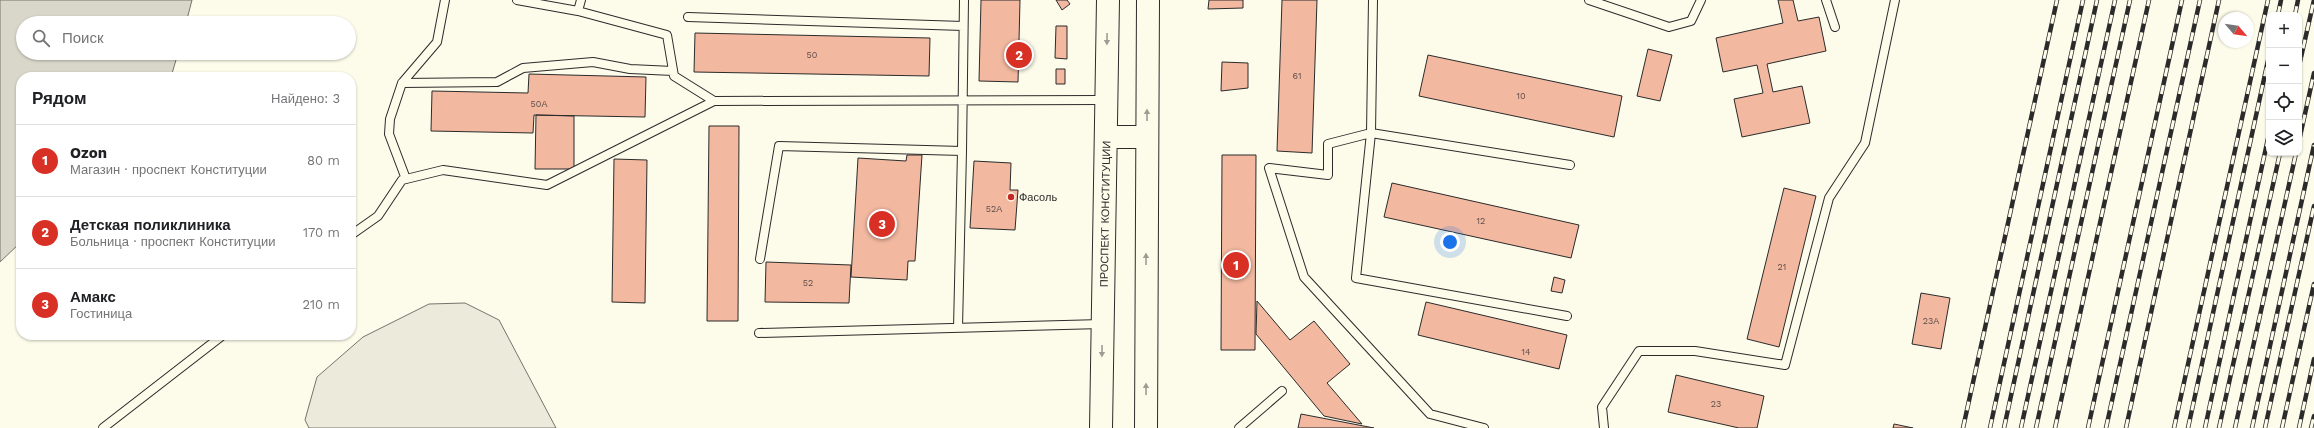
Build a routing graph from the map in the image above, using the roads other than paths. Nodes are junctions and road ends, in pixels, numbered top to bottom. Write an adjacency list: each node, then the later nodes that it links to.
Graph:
1 (445, 0): 17 (lane)
2 (517, 0): 12 (lane)
3 (581, 0): 12 (lane)
4 (964, 0): 14 (lane)
5 (1108, 0): 19 (main road, ПРОСПЕКТ КОНСТИТУЦИИ, one-way to 19)
6 (1148, 0): 23 (main road, one-way to 6)
7 (1373, 0): 21 (lane)
8 (1589, 0): 9 (lane)
9 (1701, 0)
10 (1826, 0): 15 (lane)
11 (1895, 0): 40 (lane)
12 (578, 11): 16 (lane)
13 (688, 17): 14 (lane)
14 (963, 26): 18 (lane)
15 (1835, 27)
16 (673, 71): 17 (lane); 20 (lane)
17 (402, 83): 26 (lane)
18 (961, 100): 19 (lane); 20 (lane); 24 (lane)
19 (1107, 100): 22 (main road, ПРОСПЕКТ КОНСТИТУЦИИ)
20 (714, 101): 26 (lane)
21 (1371, 133): 25 (lane); 29 (lane); 39 (lane)
22 (1106, 137): 23 (main road); 30 (main road, ПРОСПЕКТ КОНСТИТУЦИИ)
23 (1147, 137): 37 (main road, one-way to 23)
24 (962, 151): 28 (lane); 31 (lane)
25 (1570, 165)
26 (406, 179): 27 (lane)
27 (356, 231)
28 (760, 259)
29 (1568, 316)
30 (1102, 324): 31 (lane); 36 (main road, ПРОСПЕКТ КОНСТИТУЦИИ, one-way to 36)
31 (958, 328): 32 (lane)
32 (759, 333)
33 (217, 340): 35 (lane)
34 (1282, 391): 38 (lane)
35 (103, 428)
36 (1101, 428)
37 (1146, 428)
38 (1239, 428)
39 (1484, 428)
40 (1604, 428)

